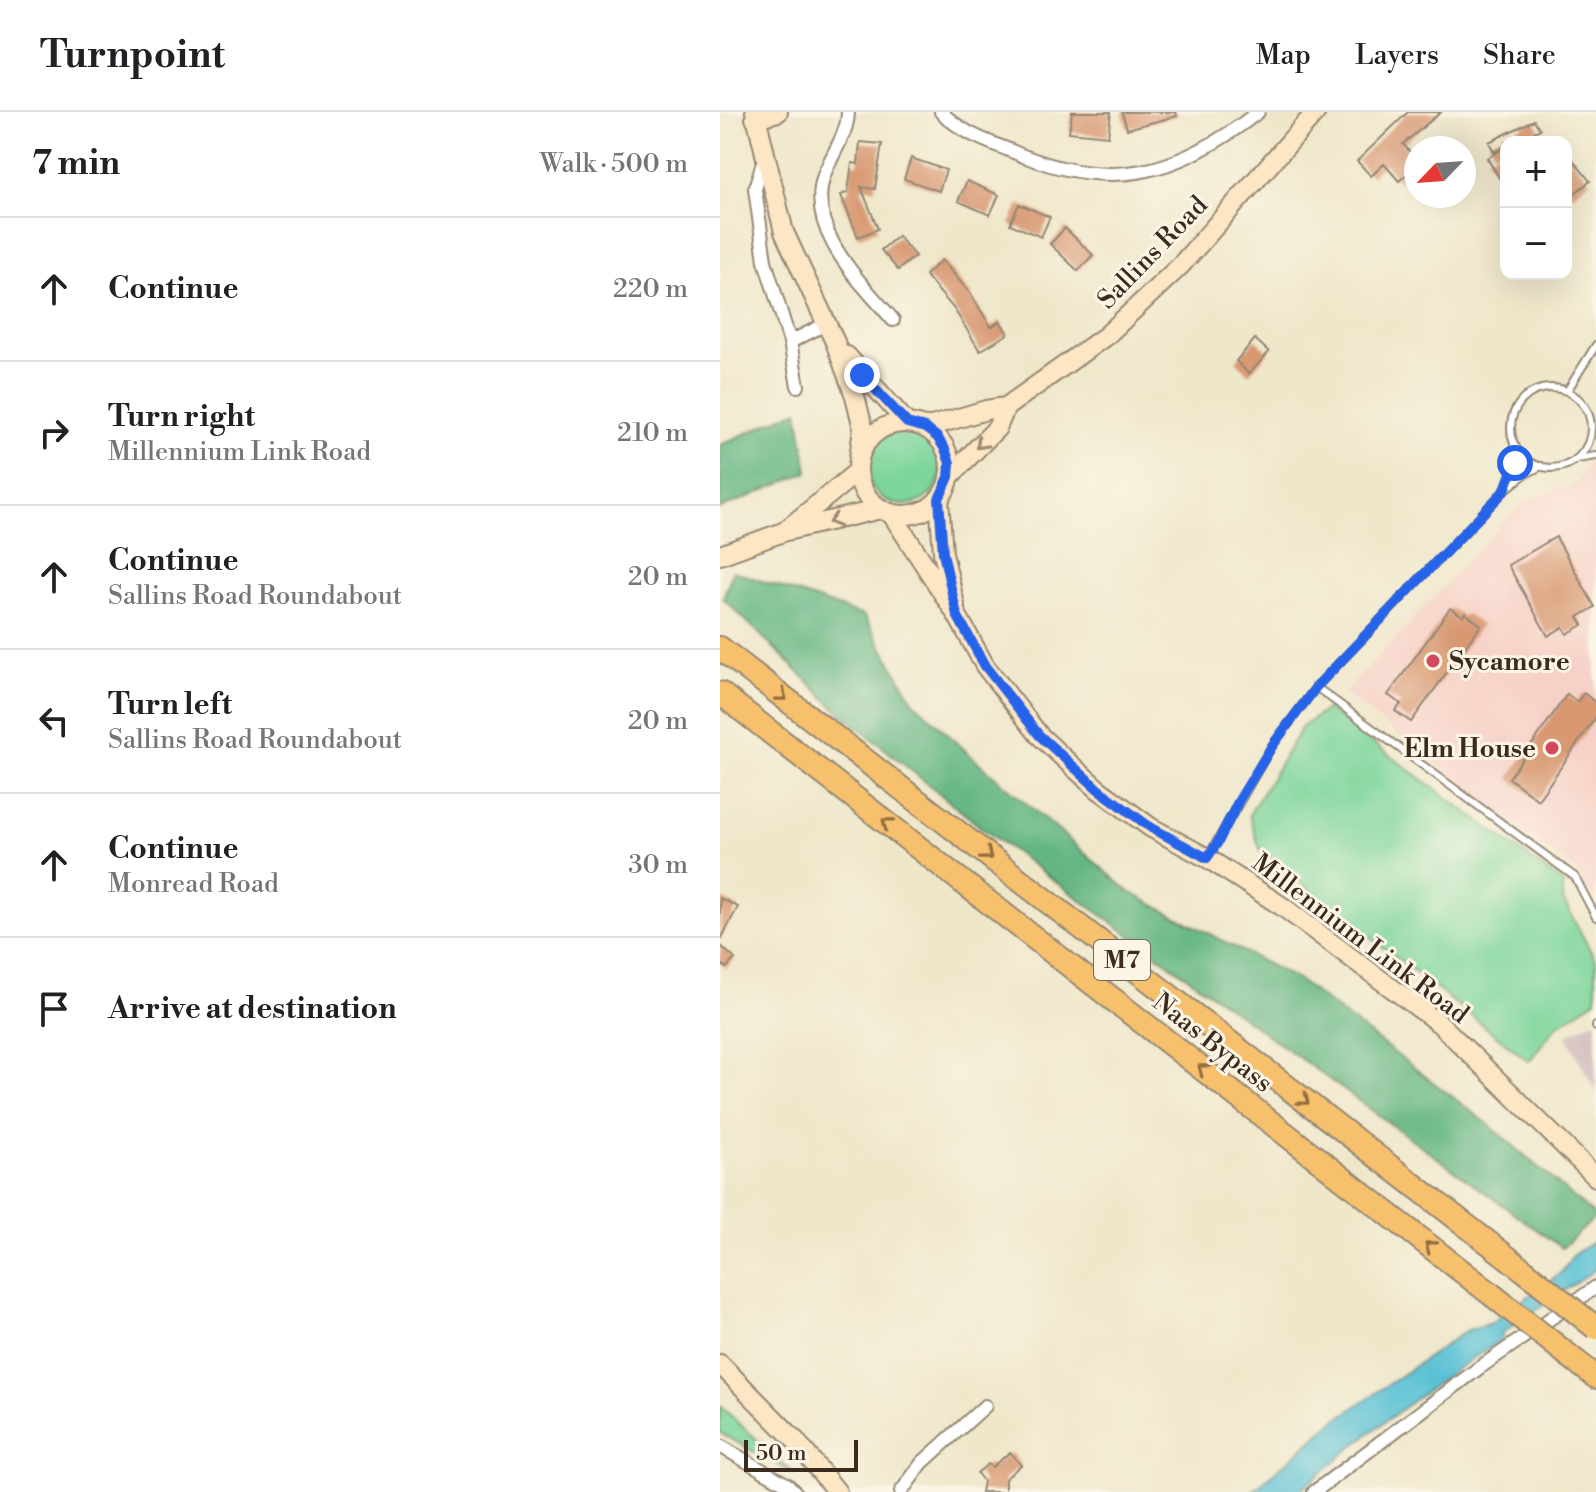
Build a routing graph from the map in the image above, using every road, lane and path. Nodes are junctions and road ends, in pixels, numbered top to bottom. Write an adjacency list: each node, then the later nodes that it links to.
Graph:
1 (778, 112): 6 (main road)
2 (848, 112): 8 (street)
3 (941, 112): 4 (street)
4 (1258, 112)
5 (1316, 112): 15 (main road, Sallins Road)
6 (755, 115): 7 (main road)
7 (766, 151): 9 (main road); 10 (street)
8 (893, 320)
9 (826, 324): 10 (street); 11 (main road)
10 (790, 342): 13 (street)
11 (835, 342): 18 (main road); 22 (main road)
12 (1596, 345): 14 (lane)
13 (798, 386)
14 (1567, 391): 16 (lane); 19 (lane)
15 (1006, 407): 18 (main road, Sallins Road); 24 (main road, Sallins Road, one-way to 24)
16 (1590, 417): 17 (lane); 21 (lane)
17 (1596, 423)
18 (916, 425): 22 (main road); 24 (main road)
19 (1513, 440): 23 (lane); 25 (lane)
20 (1596, 456): 21 (lane)
21 (1577, 459): 23 (lane)
22 (859, 465): 27 (main road); 28 (main road)
23 (1541, 466): 25 (lane)
24 (949, 477): 26 (main road)
25 (1505, 490): 32 (lane)
26 (939, 499): 27 (main road); 30 (main road, Millennium Link Road)
27 (886, 511): 28 (main road, one-way to 28); 30 (main road, Millennium Link Road)
28 (786, 531): 29 (main road)
29 (722, 554)
30 (957, 615): 34 (main road, Millennium Link Road)
31 (720, 648): 38 (highway, Naas Bypass / M7, one-way to 38, bridge)
32 (1316, 687): 34 (lane); 35 (lane)
33 (720, 693): 40 (highway, Naas Bypass / M7, one-way to 33, bridge)
34 (1207, 858): 36 (main road, Millennium Link Road)
35 (1596, 917)
36 (1594, 1175)
37 (1596, 1287): 46 (street)
38 (1596, 1328)
39 (720, 1364): 44 (main road)
40 (1596, 1377)
41 (985, 1406): 45 (street)
42 (720, 1446): 43 (street)
43 (795, 1492)
44 (837, 1492)
45 (901, 1492)
46 (1314, 1492)

